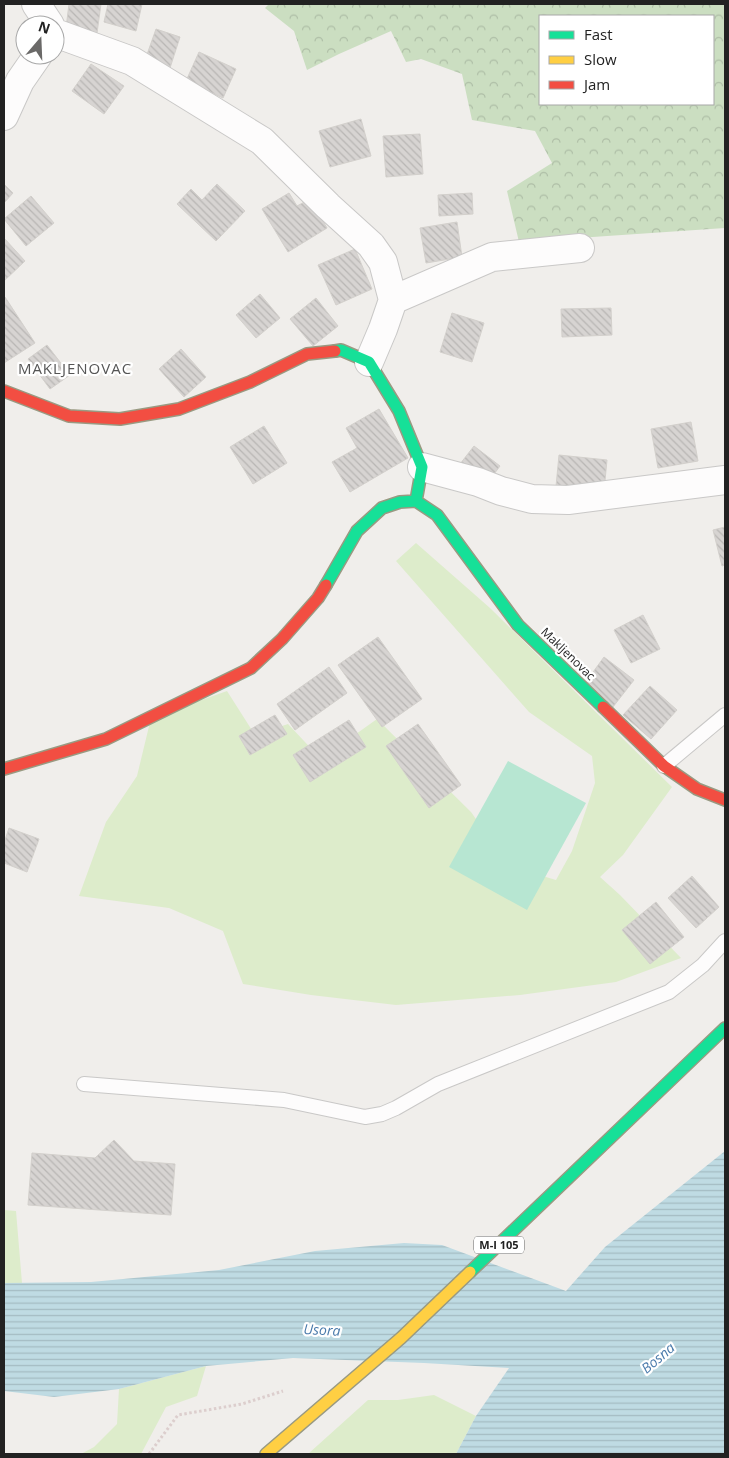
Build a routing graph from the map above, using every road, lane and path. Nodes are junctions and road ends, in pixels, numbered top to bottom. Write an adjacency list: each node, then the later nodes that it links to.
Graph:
1 (36, 4): 2 (street)
2 (43, 15)
3 (65, 37): 7 (street)
4 (31, 65): 5 (street)
5 (4, 116)
6 (580, 248): 7 (street)
7 (393, 300): 8 (street)
8 (369, 362): 9 (street); 10 (street)
9 (4, 391)
10 (422, 467): 11 (street); 12 (street)
11 (725, 480)
12 (416, 501): 14 (street, Makljenovac); 15 (street)
13 (725, 716): 14 (lane)
14 (664, 766): 16 (street, Makljenovac)
15 (4, 769)
16 (725, 800)
17 (725, 941): 19 (lane)
18 (725, 1028): 22 (street, M-I 105)
19 (84, 1084)
20 (282, 1392): 21 (path)
21 (149, 1454)
22 (266, 1454)

